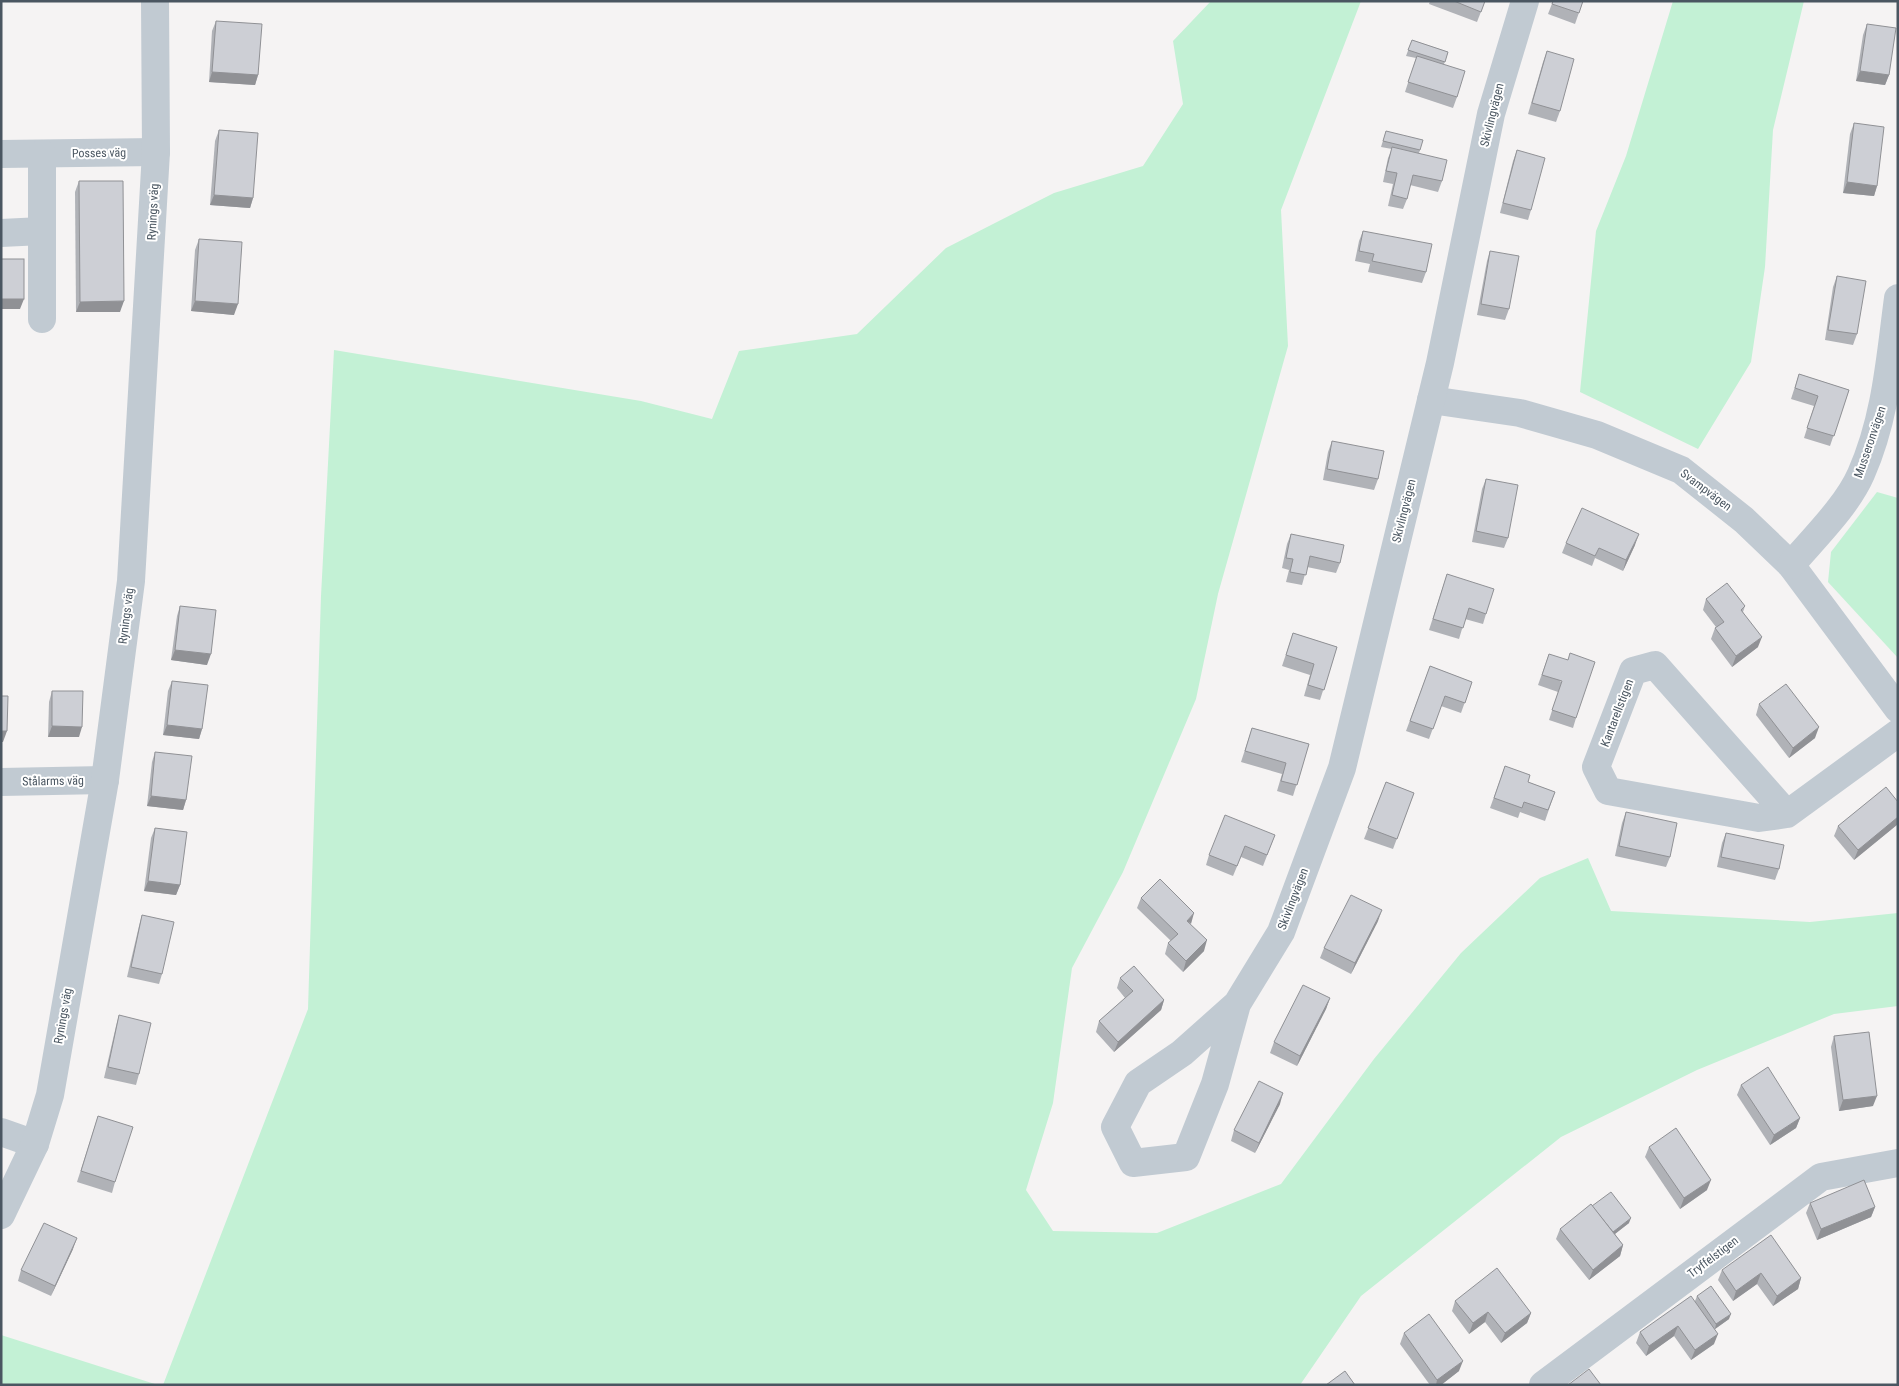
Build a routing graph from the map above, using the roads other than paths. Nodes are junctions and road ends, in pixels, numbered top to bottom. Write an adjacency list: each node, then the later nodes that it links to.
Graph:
1 (155, 1): 3 (street, Rynings väg)
2 (1525, 1): 10 (street, Skivlingvägen)
3 (156, 152): 5 (street, Posses väg); 14 (street, Rynings väg)
4 (1, 154): 5 (street, Posses väg)
5 (42, 154): 6 (street)
6 (42, 231): 7 (street); 9 (street)
7 (1, 233)
8 (1898, 298): 11 (street, Musseronvägen)
9 (42, 319)
10 (1431, 400): 11 (street, Svampvägen); 17 (street, Skivlingvägen)
11 (1791, 565): 12 (street, Svampvägen)
12 (1898, 709)
13 (1898, 733): 16 (street, Kantarellstigen)
14 (105, 780): 15 (street, Stålarms väg); 19 (street, Rynings väg)
15 (1, 782)
16 (1788, 814): 16 (street, Kantarellstigen)
17 (1238, 1004): 17 (street, Skivlingvägen)
18 (1, 1132): 19 (street)
19 (35, 1144): 21 (street, Rynings väg)
20 (1898, 1163): 22 (street, Tryffelstigen)
21 (1, 1215)
22 (1543, 1385)

